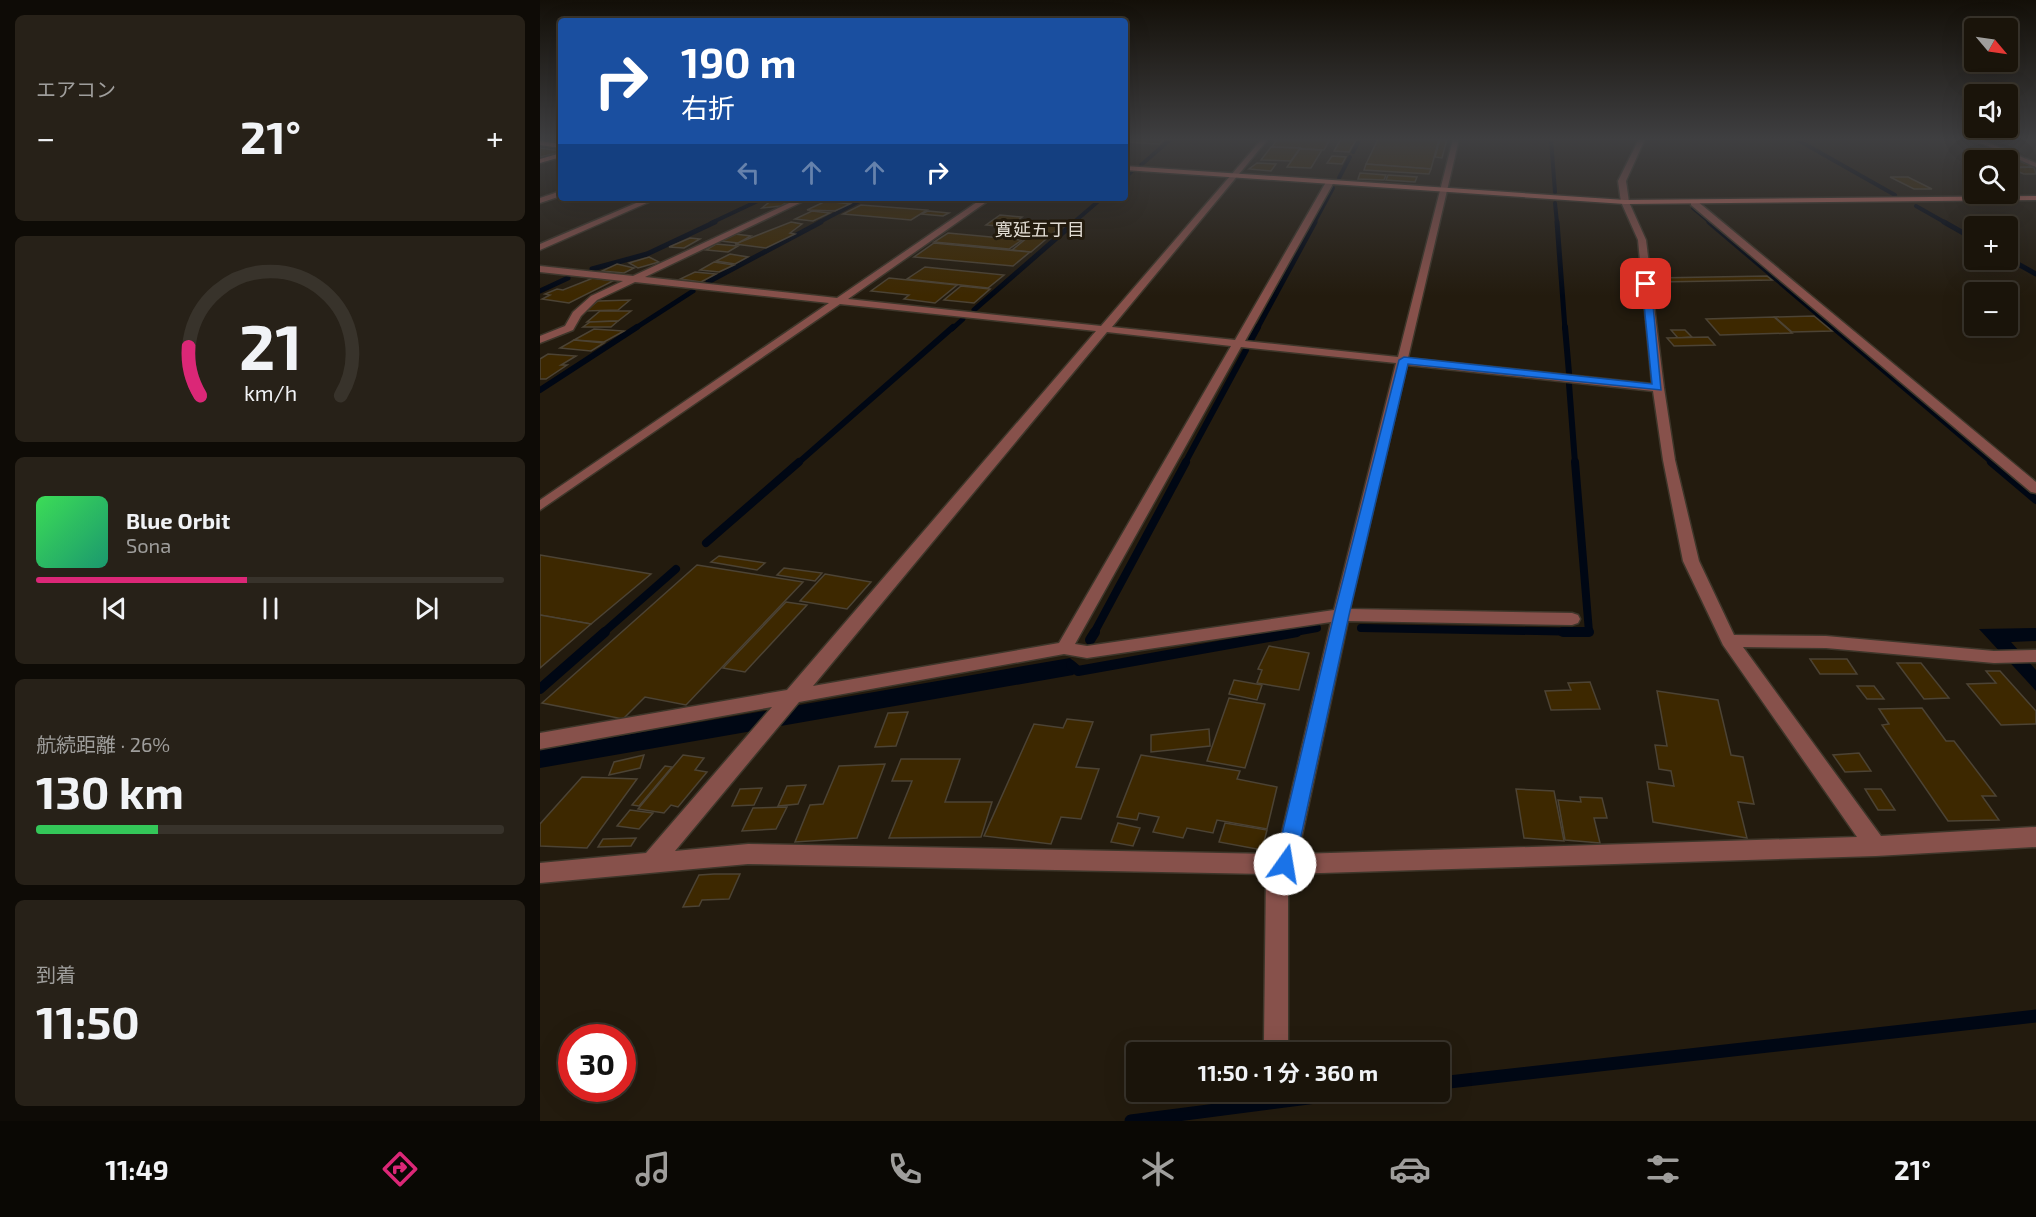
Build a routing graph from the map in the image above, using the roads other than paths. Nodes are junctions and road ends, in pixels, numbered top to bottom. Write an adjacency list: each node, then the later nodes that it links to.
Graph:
1 (1220, 191): 18 (street)
2 (1325, 191): 20 (street)
3 (1444, 191): 21 (street)
4 (1464, 191): 12 (street)
5 (1623, 191): 12 (street)
6 (558, 195): 8 (street)
7 (2036, 198): 13 (street)
8 (540, 201)
9 (647, 201): 14 (street)
10 (799, 201): 16 (street)
11 (984, 201): 17 (street)
12 (1625, 202): 13 (street); 22 (street)
13 (1694, 203): 23 (street)
14 (540, 247)
15 (540, 269): 16 (street)
16 (631, 278): 17 (street); 19 (street)
17 (841, 300): 18 (street); 24 (street)
18 (1104, 329): 20 (street); 30 (street)
19 (540, 340)
20 (1238, 343): 21 (street); 28 (street)
21 (1404, 360): 22 (street); 25 (street)
22 (1658, 387): 27 (street)
23 (2036, 489)
24 (540, 506)
25 (1341, 615): 26 (street); 28 (street); 35 (street)
26 (1572, 619)
27 (1729, 640): 29 (street); 33 (street)
28 (1064, 648): 30 (street)
29 (2035, 656)
30 (789, 700): 31 (street); 34 (street)
31 (540, 741)
32 (2036, 837): 33 (street)
33 (1876, 846): 35 (street)
34 (652, 861): 35 (street); 36 (street)
35 (1281, 864): 37 (street)
36 (540, 873)
37 (1276, 1040)

